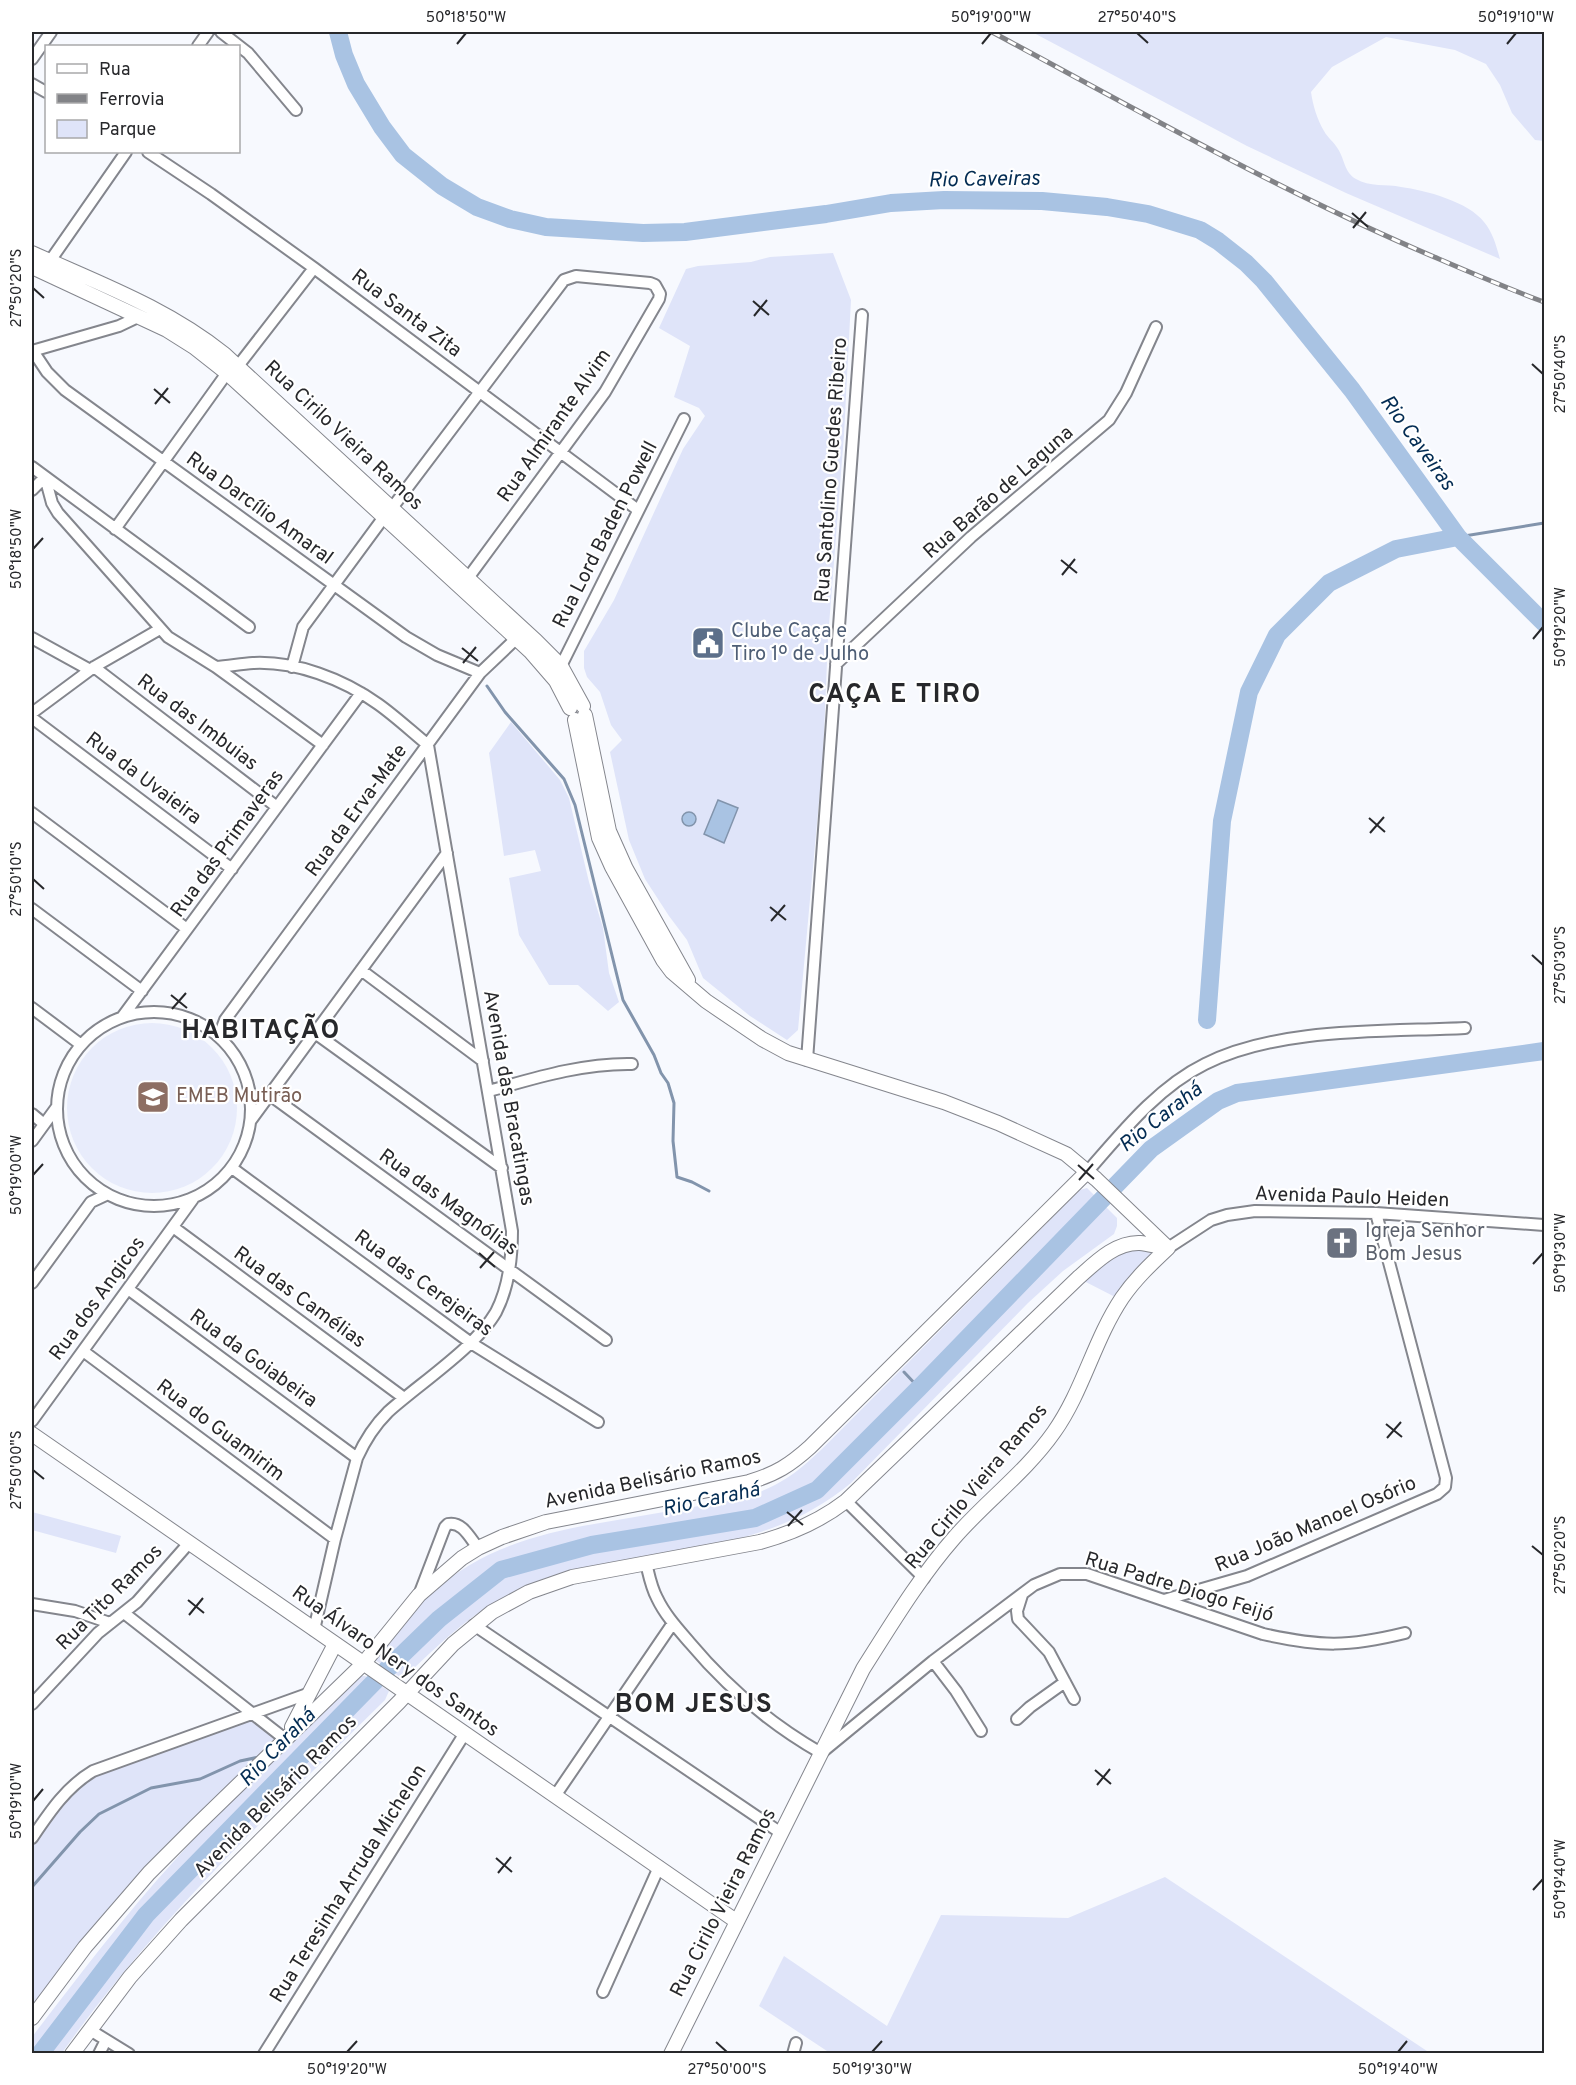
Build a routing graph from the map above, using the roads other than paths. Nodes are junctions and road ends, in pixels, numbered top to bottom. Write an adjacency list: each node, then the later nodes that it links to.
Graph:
1 (51, 32): 7 (street)
2 (208, 32): 4 (street)
3 (221, 32): 5 (street)
4 (199, 45)
5 (238, 45)
6 (240, 47): 8 (street)
7 (32, 59)
8 (296, 110)
9 (125, 153): 12 (street)
10 (150, 153): 14 (street, Rua Santa Zita)
11 (32, 253): 12 (main road, Rua Cirilo Vieira Ramos)
12 (50, 261): 19 (main road, Rua Cirilo Vieira Ramos)
13 (32, 267): 16 (main road, Rua Cirilo Vieira Ramos)
14 (314, 268): 19 (street); 20 (street, Rua Santa Zita)
15 (862, 315): 36 (street, Rua Santolino Guedes Ribeiro)
16 (140, 316): 18 (street); 19 (main road, Rua Cirilo Vieira Ramos)
17 (1156, 327): 36 (street, Rua Barão de Laguna)
18 (32, 351): 23 (street, Rua Darcílio Amaral)
19 (233, 370): 23 (street); 28 (main road, Rua Cirilo Vieira Ramos)
20 (479, 391): 22 (street, Rua Santa Zita); 22 (street, Rua Almirante Alvim); 28 (street)
21 (684, 419): 27 (street, Rua Lord Baden Powell)
22 (561, 453): 27 (street, Rua Santa Zita); 30 (street, Rua Almirante Alvim)
23 (164, 461): 29 (street); 31 (street, Rua Darcílio Amaral)
24 (32, 467): 25 (street)
25 (45, 477): 26 (street); 29 (street); 33 (street)
26 (32, 490)
27 (638, 510): 37 (street, Rua Lord Baden Powell)
28 (388, 512): 30 (main road, Rua Cirilo Vieira Ramos); 31 (street); 34 (main road, Rua Cirilo Vieira Ramos)
29 (115, 529): 32 (street)
30 (468, 578): 34 (main road, Rua Cirilo Vieira Ramos)
31 (333, 585): 39 (street); 41 (street, Rua Darcílio Amaral)
32 (249, 627)
33 (160, 629): 38 (street); 40 (street)
34 (521, 634): 37 (main road, Rua Cirilo Vieira Ramos); 41 (street, Rua da Erva-Mate); 43 (main road, Rua Cirilo Vieira Ramos)
35 (32, 638): 40 (street, Rua das Imbuias)
36 (836, 664): 63 (street, Rua Santolino Guedes Ribeiro)
37 (561, 666): 43 (main road, Rua Cirilo Vieira Ramos)
38 (216, 667): 39 (street); 45 (street)
39 (292, 667): 42 (street)
40 (92, 669): 44 (street); 47 (street, Rua das Imbuias)
41 (480, 673): 46 (street, Rua da Erva-Mate)
42 (361, 693): 45 (street, Rua das Primaveras); 46 (street)
43 (578, 712): 63 (main road, Rua Cirilo Vieira Ramos)
44 (32, 716): 50 (street, Rua da Uvaieira)
45 (323, 745): 47 (street, Rua das Primaveras)
46 (428, 745): 49 (street, Avenida das Bracatingas); 57 (street, Rua da Erva-Mate)
47 (277, 807): 50 (street, Rua das Primaveras)
48 (32, 813): 52 (street)
49 (447, 853): 53 (street); 64 (street, Avenida das Bracatingas)
50 (232, 869): 52 (street, Rua das Primaveras)
51 (32, 909): 54 (street)
52 (188, 929): 54 (street, Rua das Primaveras)
53 (361, 970): 60 (street); 64 (street)
54 (142, 991): 56 (street, Rua das Primaveras)
55 (32, 1008): 62 (street)
56 (123, 1016): 58 (street); 62 (street)
57 (225, 1020): 58 (street, Rua da Erva-Mate); 61 (street, Rua da Erva-Mate)
58 (207, 1028): 61 (street)
59 (1465, 1028): 75 (street, Avenida Belisário Ramos)
60 (315, 1032): 67 (street); 74 (street)
61 (222, 1040): 70 (street)
62 (80, 1044): 68 (street)
63 (807, 1060): 75 (main road, Rua Cirilo Vieira Ramos)
64 (483, 1061): 66 (street, Avenida das Bracatingas)
65 (632, 1064): 66 (street)
66 (489, 1091): 74 (street, Avenida das Bracatingas)
67 (270, 1095): 70 (street); 84 (street, Rua das Magnólias)
68 (56, 1108): 71 (street); 76 (street)
69 (32, 1114): 71 (street)
70 (251, 1120): 73 (street)
71 (44, 1124): 72 (street)
72 (32, 1141)
73 (232, 1168): 78 (street); 88 (street, Rua das Cerejeiras)
74 (502, 1168): 84 (street, Avenida das Bracatingas)
75 (1092, 1175): 83 (main road, Rua Cirilo Vieira Ramos); 98 (main road, Avenida Belisário Ramos)
76 (92, 1185): 77 (street); 79 (street)
77 (106, 1195): 78 (street); 79 (street)
78 (194, 1199): 82 (street, Rua dos Angicos)
79 (91, 1202): 85 (street)
80 (1376, 1213): 81 (street, Avenida Paulo Heiden); 83 (street, Avenida Paulo Heiden); 103 (street, Rua João Manoel Osório)
81 (1545, 1225)
82 (173, 1227): 86 (street, Rua dos Angicos); 90 (street, Rua das Camélias)
83 (1168, 1248): 95 (main road, Avenida Belisário Ramos); 100 (main road, Rua Cirilo Vieira Ramos)
84 (510, 1270): 87 (street, Rua das Magnólias); 88 (street, Avenida das Bracatingas)
85 (32, 1283)
86 (128, 1289): 89 (street, Rua dos Angicos); 94 (street, Rua da Goiabeira)
87 (606, 1340)
88 (471, 1343): 90 (street, Avenida das Bracatingas); 92 (street, Rua das Cerejeiras)
89 (83, 1351): 91 (street, Rua dos Angicos); 96 (street, Rua do Guamirim)
90 (404, 1398): 94 (street, Avenida das Bracatingas)
91 (32, 1421)
92 (598, 1422)
93 (32, 1434): 97 (main road, Rua Álvaro Nery dos Santos)
94 (357, 1458): 96 (street, Avenida das Bracatingas)
95 (846, 1501): 99 (main road, Avenida Belisário Ramos); 100 (street)
96 (335, 1539): 109 (street, Avenida das Bracatingas)
97 (189, 1543): 105 (street, Rua Tito Ramos); 109 (main road, Rua Álvaro Nery dos Santos)
98 (478, 1548): 102 (main road, Avenida Belisário Ramos); 102 (street)
99 (646, 1563): 107 (street); 108 (main road, Avenida Belisário Ramos)
100 (924, 1578): 125 (main road, Rua Cirilo Vieira Ramos)
101 (1022, 1594): 103 (street, Rua Padre Diogo Feijó); 112 (street, Rua Padre Diogo Feijó); 114 (street)
102 (419, 1595): 113 (main road, Avenida Belisário Ramos)
103 (1164, 1600): 110 (street, Rua Padre Diogo Feijó)
104 (32, 1604): 106 (street)
105 (124, 1613): 106 (street, Rua Tito Ramos); 119 (street)
106 (110, 1623): 118 (street, Rua Tito Ramos)
107 (673, 1623): 120 (street); 125 (street)
108 (474, 1625): 116 (main road, Avenida Belisário Ramos); 120 (street)
109 (314, 1630): 111 (main road, Rua Álvaro Nery dos Santos)
110 (1405, 1633)
111 (335, 1644): 113 (main road, Rua Álvaro Nery dos Santos); 115 (main road)
112 (933, 1661): 122 (street); 125 (street, Rua Padre Diogo Feijó)
113 (366, 1665): 116 (main road, Rua Álvaro Nery dos Santos); 124 (main road, Avenida Belisário Ramos)
114 (1065, 1682): 117 (street); 121 (street)
115 (310, 1693): 119 (street); 124 (main road)
116 (407, 1694): 123 (main road, Rua Álvaro Nery dos Santos); 133 (main road, Avenida Belisário Ramos)
117 (1074, 1699)
118 (32, 1704)
119 (251, 1712): 124 (street); 128 (street)
120 (609, 1716): 126 (street); 127 (street)
121 (1017, 1719)
122 (981, 1731)
123 (465, 1733): 126 (main road, Rua Álvaro Nery dos Santos); 138 (street, Rua Teresinha Arruda Michelon)
124 (285, 1739): 132 (main road, Avenida Belisário Ramos)
125 (821, 1753): 127 (main road, Rua Cirilo Vieira Ramos)
126 (555, 1796): 129 (main road, Rua Álvaro Nery dos Santos)
127 (782, 1833): 130 (main road, Rua Cirilo Vieira Ramos)
128 (32, 1838)
129 (658, 1867): 130 (main road, Rua Álvaro Nery dos Santos); 131 (street)
130 (736, 1921): 139 (main road, Rua Cirilo Vieira Ramos)
131 (603, 1992)
132 (32, 2018)
133 (90, 2030): 134 (street); 135 (main road, Avenida Belisário Ramos)
134 (106, 2040): 136 (street); 137 (street)
135 (72, 2054)
136 (99, 2054)
137 (129, 2054)
138 (264, 2054)
139 (671, 2054)

